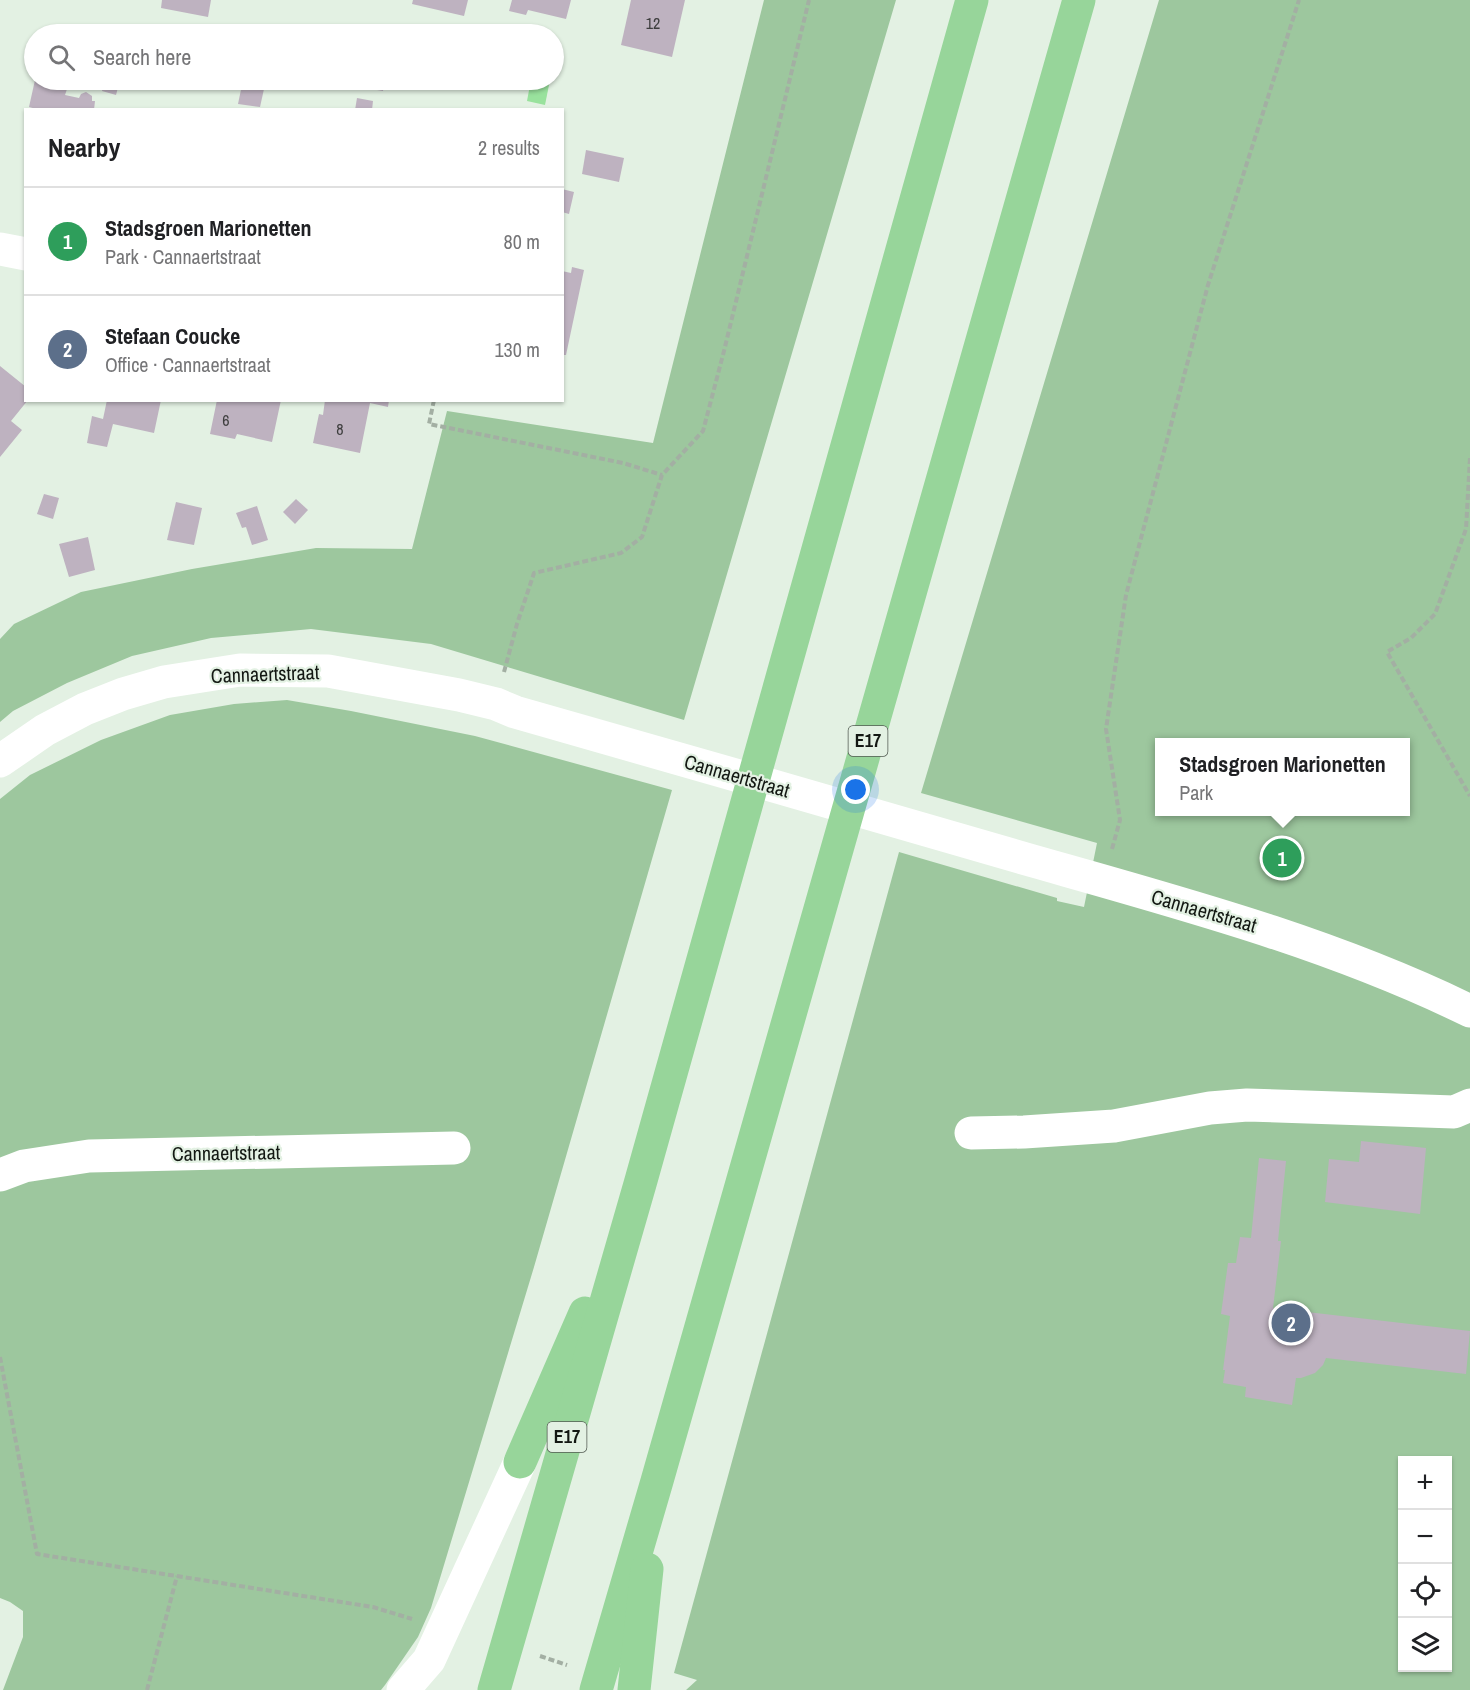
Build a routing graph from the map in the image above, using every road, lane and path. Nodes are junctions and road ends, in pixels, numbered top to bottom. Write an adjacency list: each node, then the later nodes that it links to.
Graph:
1 (809, 0): 9 (path)
2 (972, 0): 19 (highway, E17)
3 (1078, 0): 22 (highway, E17)
4 (1299, 0): 13 (path)
5 (0, 249): 6 (street)
6 (24, 254)
7 (434, 402): 9 (path)
8 (1470, 458): 12 (path)
9 (662, 475): 10 (path)
10 (508, 658)
11 (0, 761): 14 (street, Cannaertstraat)
12 (1470, 796)
13 (1111, 853)
14 (1470, 1011)
15 (1470, 1105): 16 (street)
16 (971, 1133)
17 (454, 1148): 18 (street, Cannaertstraat)
18 (0, 1175)
19 (640, 1185): 21 (highway); 27 (highway, E17)
20 (0, 1357): 23 (path)
21 (520, 1462): 26 (street)
22 (657, 1481): 28 (highway, E17); 29 (highway)
23 (177, 1576): 24 (path); 25 (path)
24 (373, 1607)
25 (147, 1690)
26 (403, 1690)
27 (494, 1690)
28 (596, 1690)
29 (634, 1690)

